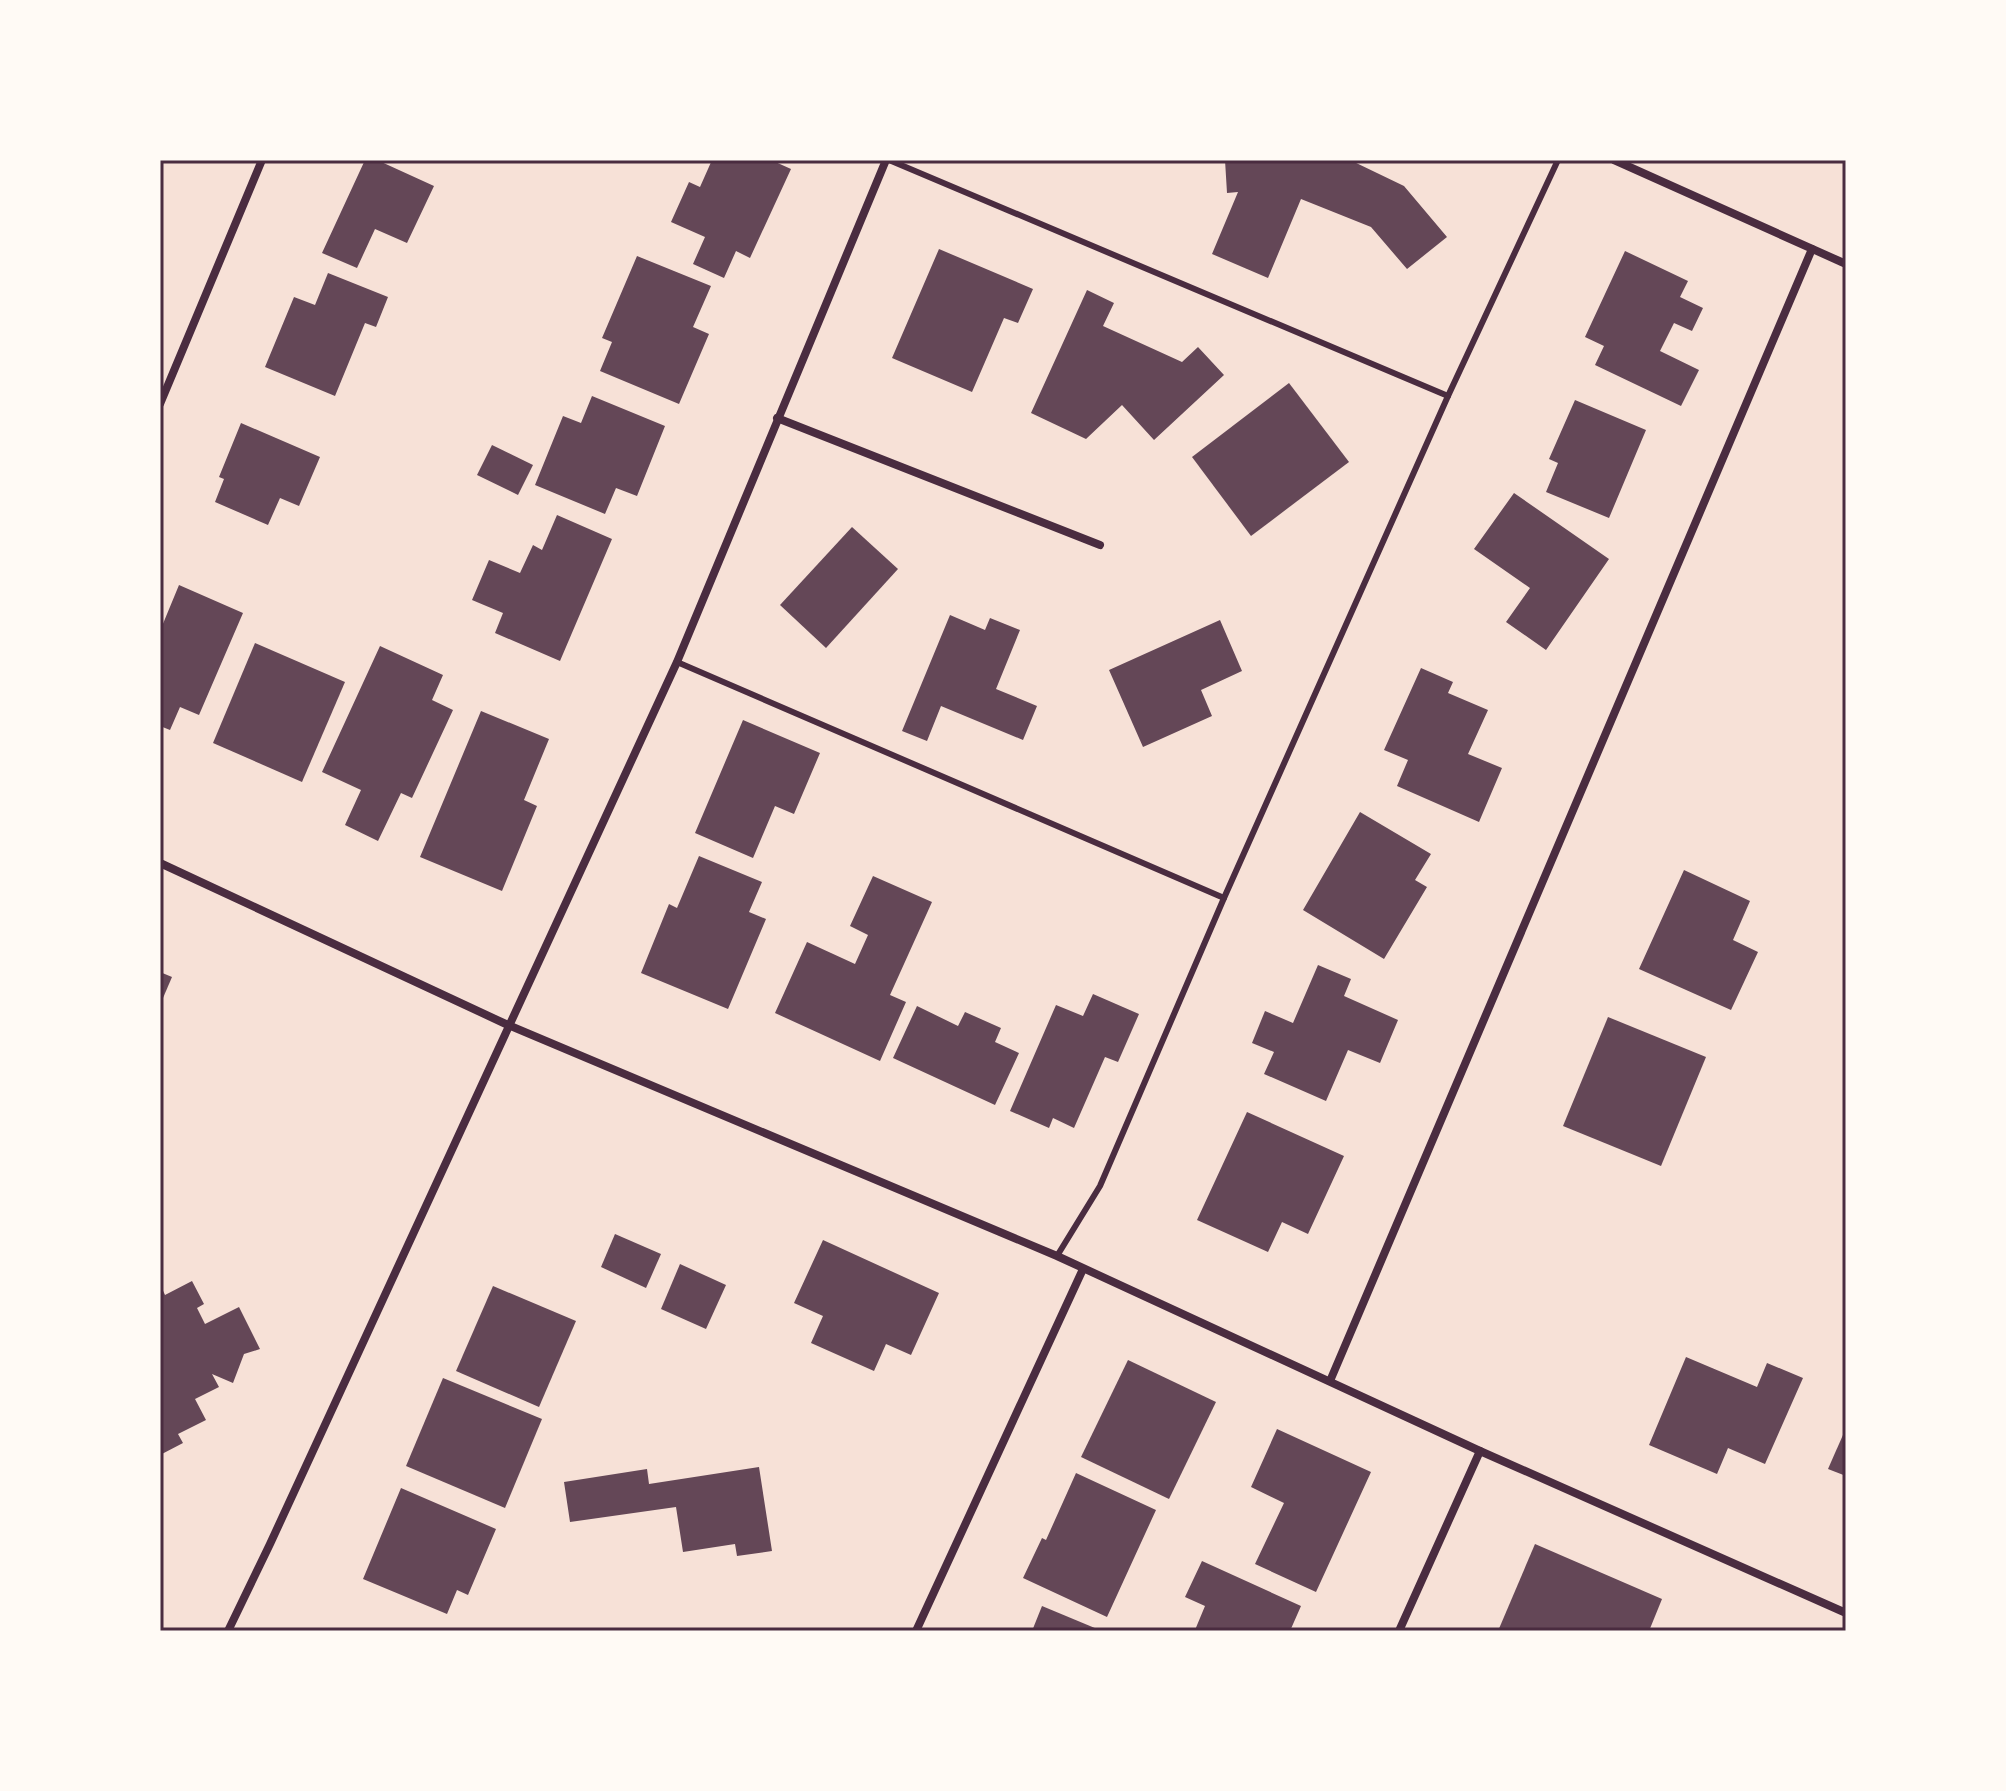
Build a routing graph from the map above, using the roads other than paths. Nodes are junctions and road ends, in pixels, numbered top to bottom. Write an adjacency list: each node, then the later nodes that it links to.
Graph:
1 (262, 160): 8 (street)
2 (887, 160): 7 (lane); 9 (street)
3 (1558, 160): 7 (lane)
4 (1614, 160): 5 (street)
5 (1812, 249): 6 (street); 17 (street)
6 (1846, 264)
7 (1448, 396): 13 (lane)
8 (160, 404)
9 (777, 418): 10 (street); 11 (street)
10 (1100, 545)
11 (677, 662): 13 (lane); 14 (street)
12 (160, 863): 14 (street)
13 (1224, 898): 15 (lane)
14 (508, 1025): 15 (street); 20 (street)
15 (1057, 1256): 16 (street)
16 (1083, 1269): 17 (street); 21 (street)
17 (1330, 1381): 18 (street)
18 (1480, 1451): 19 (street); 22 (street)
19 (1846, 1613)
20 (228, 1631)
21 (916, 1631)
22 (1399, 1631)

